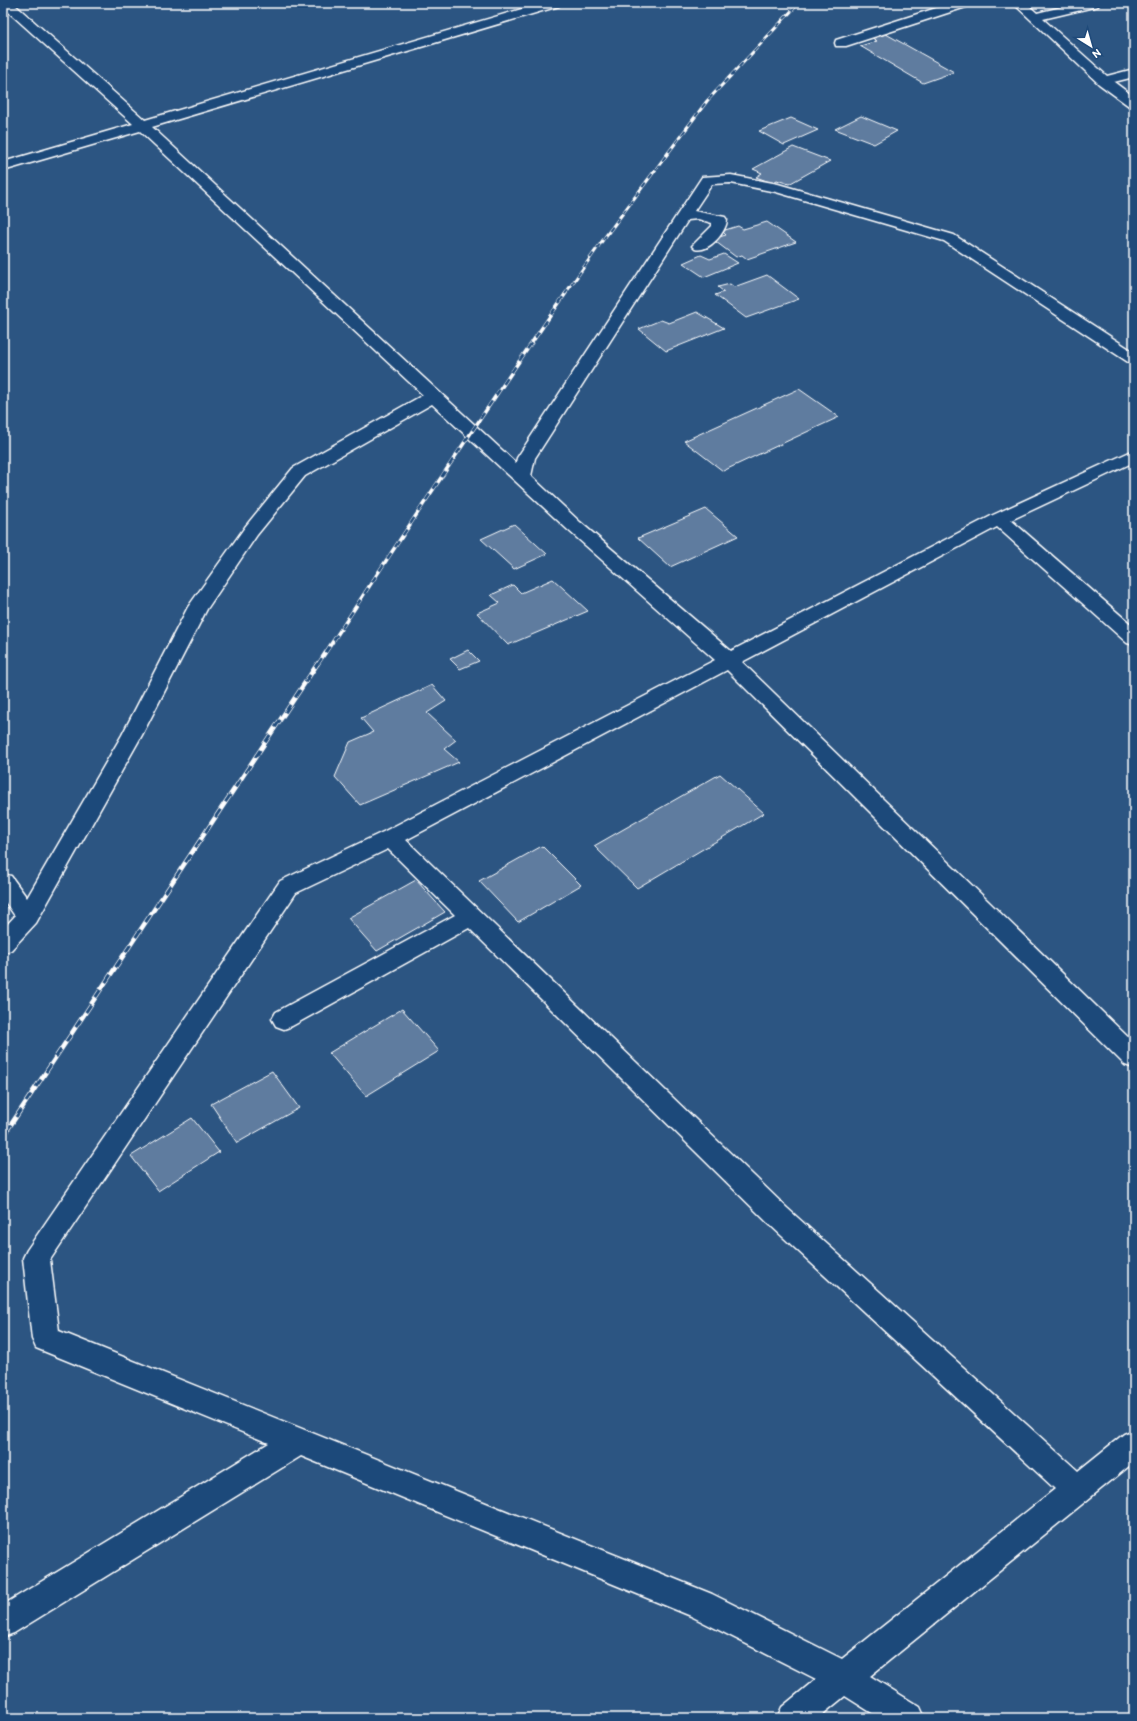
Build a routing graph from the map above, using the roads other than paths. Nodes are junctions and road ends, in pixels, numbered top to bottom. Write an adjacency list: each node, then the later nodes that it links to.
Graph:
1 (6, 3): 11 (street)
2 (555, 3): 11 (street)
3 (965, 3): 7 (street)
4 (1019, 3): 6 (street)
5 (1094, 3): 6 (street)
6 (1034, 17): 9 (street)
7 (841, 44)
8 (1134, 73): 9 (street)
9 (1104, 80): 10 (street)
10 (1134, 104)
11 (143, 126): 12 (street); 16 (street)
12 (3, 167)
13 (684, 216): 14 (street); 15 (street); 18 (street)
14 (700, 246)
15 (1134, 359)
16 (434, 396): 18 (street); 25 (street)
17 (1134, 455): 19 (street)
18 (522, 477): 21 (street)
19 (999, 519): 20 (street); 21 (street)
20 (1134, 638)
21 (728, 660): 22 (street); 28 (street)
22 (392, 838): 24 (street); 29 (street)
23 (3, 882): 25 (street)
24 (472, 916): 27 (street); 31 (street)
25 (28, 917): 26 (street)
26 (3, 944)
27 (284, 1019)
28 (1134, 1058)
29 (298, 1442): 32 (street); 33 (street)
30 (1134, 1444): 31 (street)
31 (1077, 1489): 33 (street)
32 (3, 1622)
33 (844, 1677): 34 (street); 35 (street)
34 (793, 1718)
35 (909, 1718)

